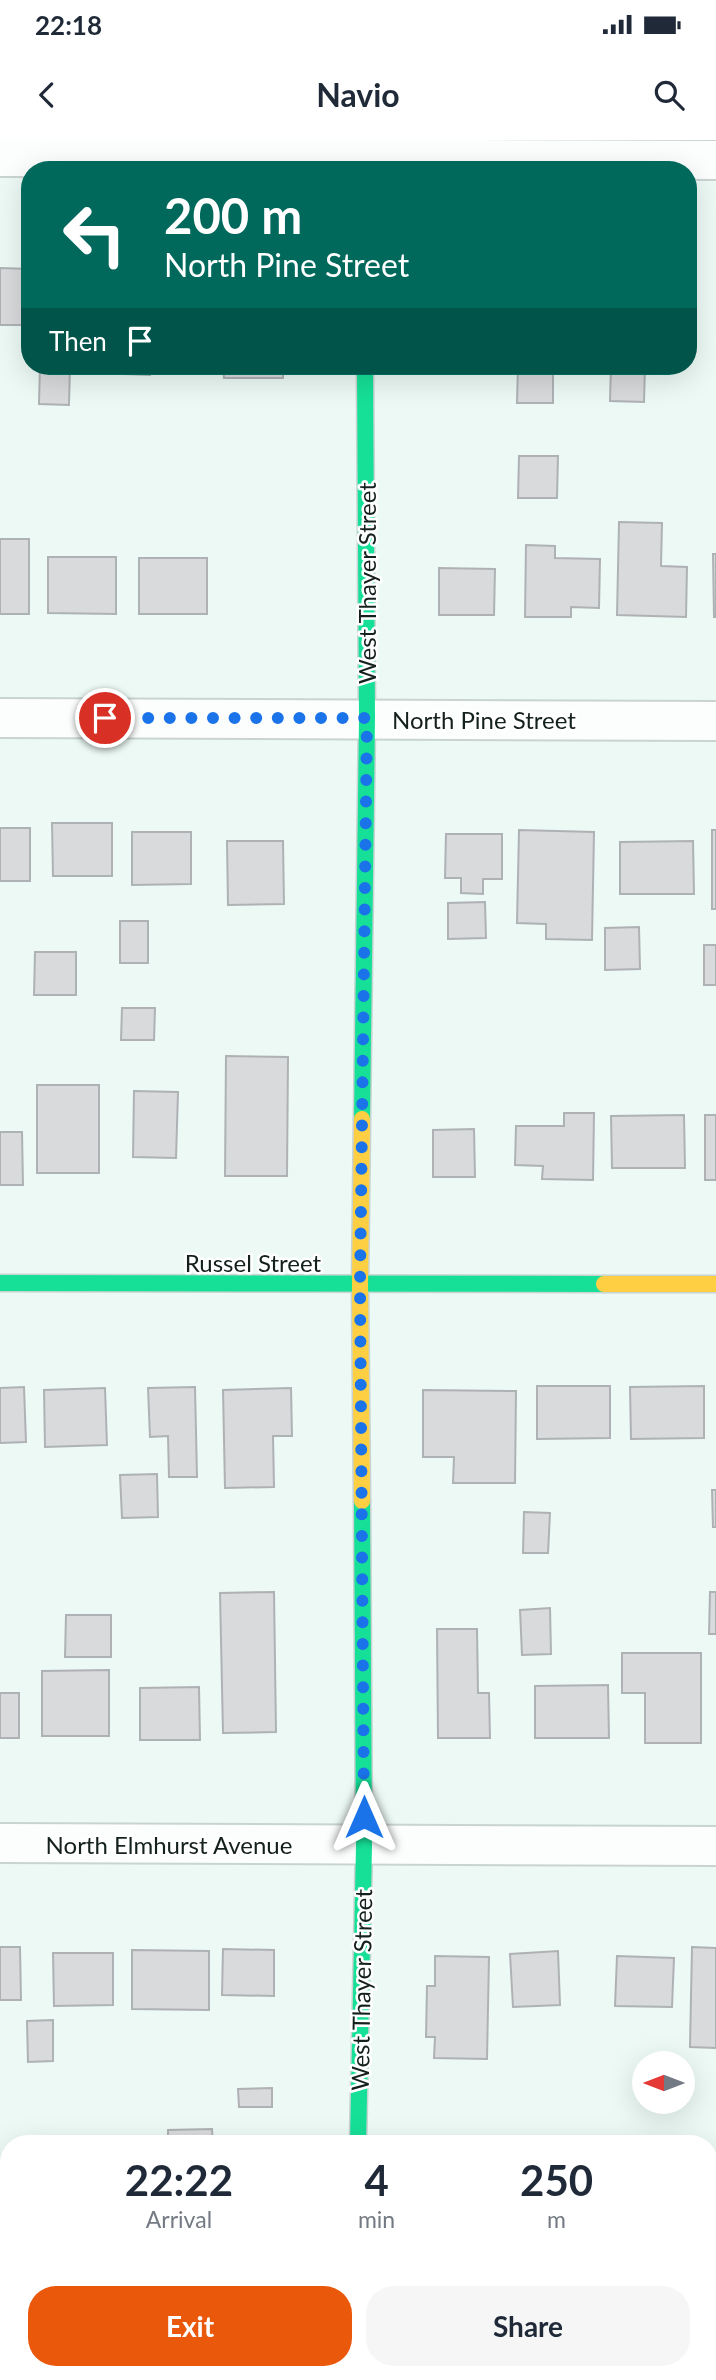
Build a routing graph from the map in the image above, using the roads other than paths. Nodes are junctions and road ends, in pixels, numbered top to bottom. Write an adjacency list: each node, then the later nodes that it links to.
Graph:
1 (363, 156): 2 (street); 3 (street)
2 (0, 158)
3 (716, 160)
4 (365, 375): 6 (street, West Thayer Street)
5 (0, 718): 6 (street, North Pine Street)
6 (367, 718): 7 (street, North Pine Street); 10 (street, West Thayer Street)
7 (716, 721)
8 (0, 1283): 10 (street, Russel Street)
9 (716, 1284): 10 (street, Russel Street)
10 (360, 1285): 12 (street, West Thayer Street)
11 (0, 1843): 12 (street, North Elmhurst Avenue)
12 (364, 1844): 13 (street, North Elmhurst Avenue); 14 (street, West Thayer Street)
13 (716, 1846)
14 (358, 2135)

